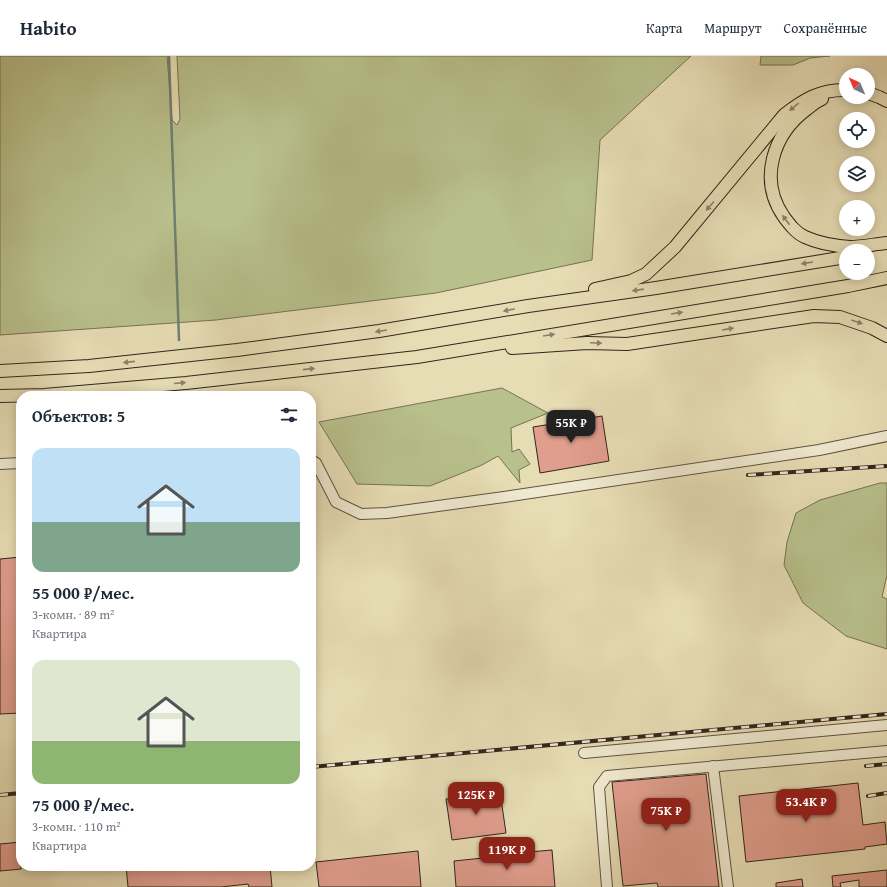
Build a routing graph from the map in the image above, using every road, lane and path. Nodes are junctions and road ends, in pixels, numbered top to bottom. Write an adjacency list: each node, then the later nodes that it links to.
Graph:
1 (839, 91): 10 (main road, one-way to 10)
2 (839, 92): 5 (main road, one-way to 2)
3 (875, 96): 4 (main road)
4 (887, 102)
5 (887, 243)
6 (887, 250): 7 (main road)
7 (875, 253)
8 (839, 258): 10 (main road, one-way to 10)
9 (887, 278): 12 (main road, one-way to 9)
10 (528, 306): 13 (main road, one-way to 13)
11 (887, 336): 12 (main road, one-way to 11)
12 (417, 356): 14 (main road, one-way to 12)
13 (0, 371)
14 (91, 391)
15 (0, 396): 16 (main road, one-way to 16)
16 (16, 396)
17 (887, 436): 19 (lane)
18 (16, 463): 20 (lane)
19 (316, 463)
20 (0, 464)
21 (887, 725): 23 (lane)
22 (887, 750): 24 (lane)
23 (584, 754)
24 (713, 766): 25 (lane); 26 (lane)
25 (607, 887)
26 (728, 887)

